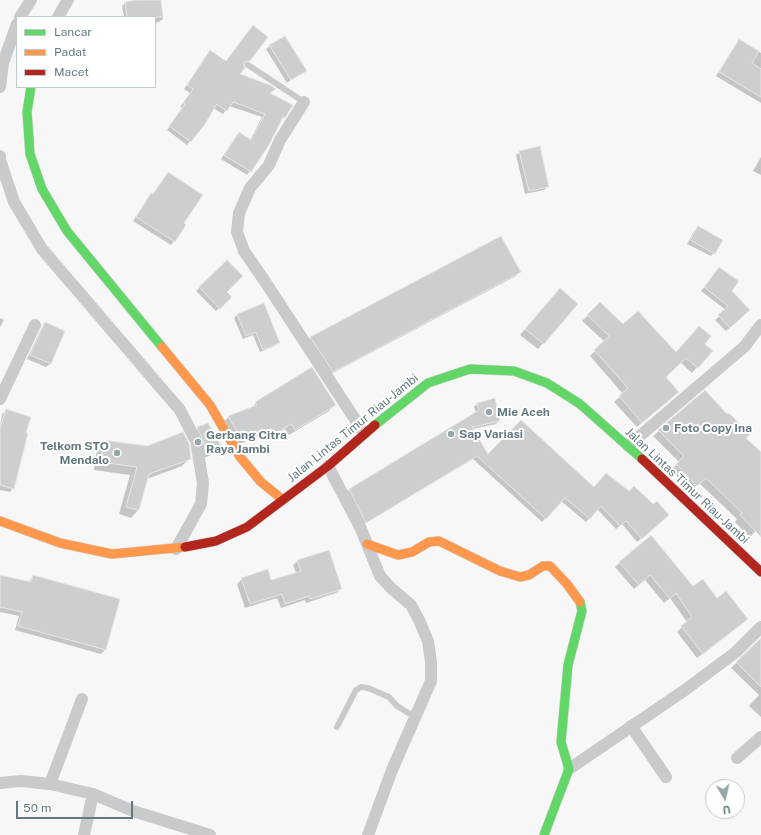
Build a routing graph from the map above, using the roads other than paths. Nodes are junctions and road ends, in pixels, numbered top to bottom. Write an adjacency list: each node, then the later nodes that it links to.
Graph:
1 (31, 0): 3 (street)
2 (68, 0): 4 (street)
3 (21, 16)
4 (59, 16)
5 (16, 27): 7 (street)
6 (248, 65): 9 (lane)
7 (0, 87)
8 (30, 88): 17 (main road)
9 (304, 102): 14 (street)
10 (0, 156): 20 (street)
11 (35, 325): 13 (street)
12 (761, 325): 15 (street)
13 (0, 399)
14 (364, 433): 15 (main road, Jalan Lintas Timur Riau-Jambi); 16 (main road, Jalan Lintas Timur Riau-Jambi)
15 (628, 446): 21 (main road, Jalan Lintas Timur Riau-Jambi)
16 (328, 466): 17 (main road, Jalan Lintas Timur Riau-Jambi); 19 (street)
17 (282, 500): 20 (main road, Jalan Lintas Timur Riau-Jambi)
18 (0, 521): 20 (main road, Jalan Lintas Timur Riau-Jambi)
19 (367, 544): 24 (street); 29 (main road)
20 (176, 549)
21 (761, 572)
22 (761, 627): 25 (street)
23 (82, 700): 32 (street)
24 (415, 717): 26 (lane); 36 (street)
25 (630, 726): 29 (street); 30 (street)
26 (337, 727)
27 (761, 736): 28 (street)
28 (737, 758)
29 (569, 769): 37 (main road)
30 (666, 777)
31 (0, 783): 32 (street)
32 (50, 784): 33 (street)
33 (93, 794): 34 (street); 35 (street)
34 (84, 835)
35 (210, 835)
36 (368, 835)
37 (544, 835)

